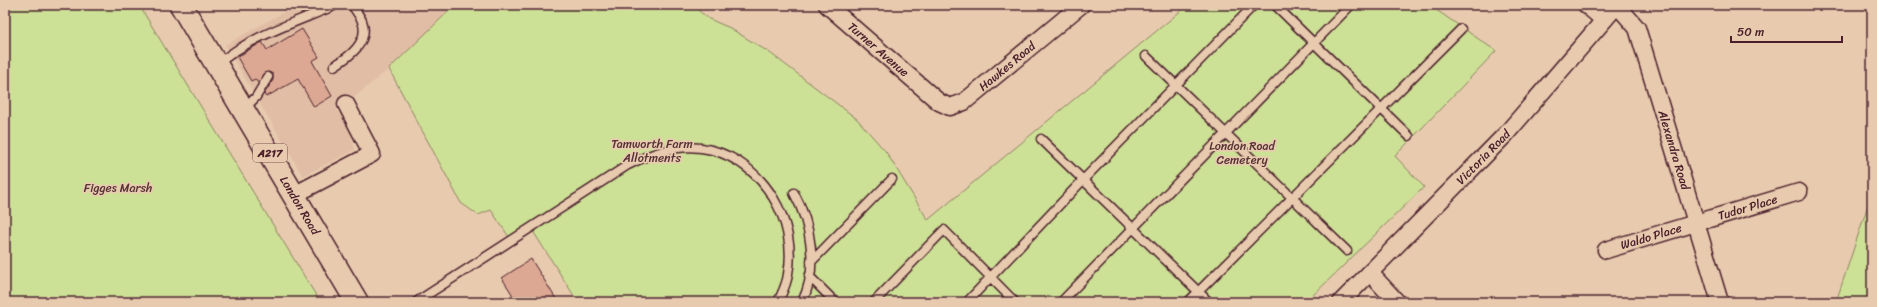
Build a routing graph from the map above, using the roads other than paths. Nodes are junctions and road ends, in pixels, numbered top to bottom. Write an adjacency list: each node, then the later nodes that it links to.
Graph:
1 (181, 5): 15 (main road, London Road / A217)
2 (336, 5): 15 (lane)
3 (352, 5): 16 (lane)
4 (827, 5): 19 (street, Turner Avenue)
5 (1081, 5): 19 (street, Hawkes Road)
6 (1254, 5): 18 (lane)
7 (1275, 5): 13 (lane)
8 (1351, 5): 13 (lane)
9 (1586, 5): 11 (street)
10 (1617, 5): 11 (street, Victoria Road); 32 (street, Alexandra Road)
11 (1604, 20): 37 (street, Victoria Road)
12 (1461, 29): 21 (lane)
13 (1314, 43): 21 (lane); 23 (lane)
14 (1146, 56): 18 (lane)
15 (217, 65): 22 (main road, London Road / A217)
16 (334, 66)
17 (268, 77): 22 (lane)
18 (1175, 84): 23 (lane); 27 (lane)
19 (930, 94)
20 (346, 104): 30 (street)
21 (1381, 108): 24 (lane); 31 (lane)
22 (244, 110): 30 (main road, London Road / A217)
23 (1226, 134): 31 (lane); 33 (lane)
24 (1409, 136)
25 (1041, 139): 27 (lane)
26 (892, 179): 36 (lane)
27 (1083, 180): 33 (lane); 39 (lane)
28 (1799, 192): 32 (street, Tudor Place)
29 (794, 193): 36 (lane)
30 (294, 195): 41 (main road, London Road / A217)
31 (1292, 198): 35 (lane); 40 (lane)
32 (1696, 223): 34 (street, Waldo Place); 54 (street, Alexandra Road)
33 (1134, 228): 40 (lane); 49 (lane)
34 (1606, 250)
35 (1347, 251)
36 (811, 262): 38 (lane)
37 (1370, 273): 52 (street, Victoria Road); 53 (street)
38 (809, 276): 44 (lane); 45 (lane)
39 (991, 278): 46 (lane); 47 (lane); 48 (lane)
40 (1198, 292): 50 (lane); 51 (lane)
41 (358, 302)
42 (416, 302): 43 (lane)
43 (778, 302)
44 (802, 302)
45 (835, 302)
46 (874, 302)
47 (967, 302)
48 (1015, 302)
49 (1061, 302)
50 (1188, 302)
51 (1209, 302)
52 (1341, 302)
53 (1398, 302)
54 (1720, 302)

